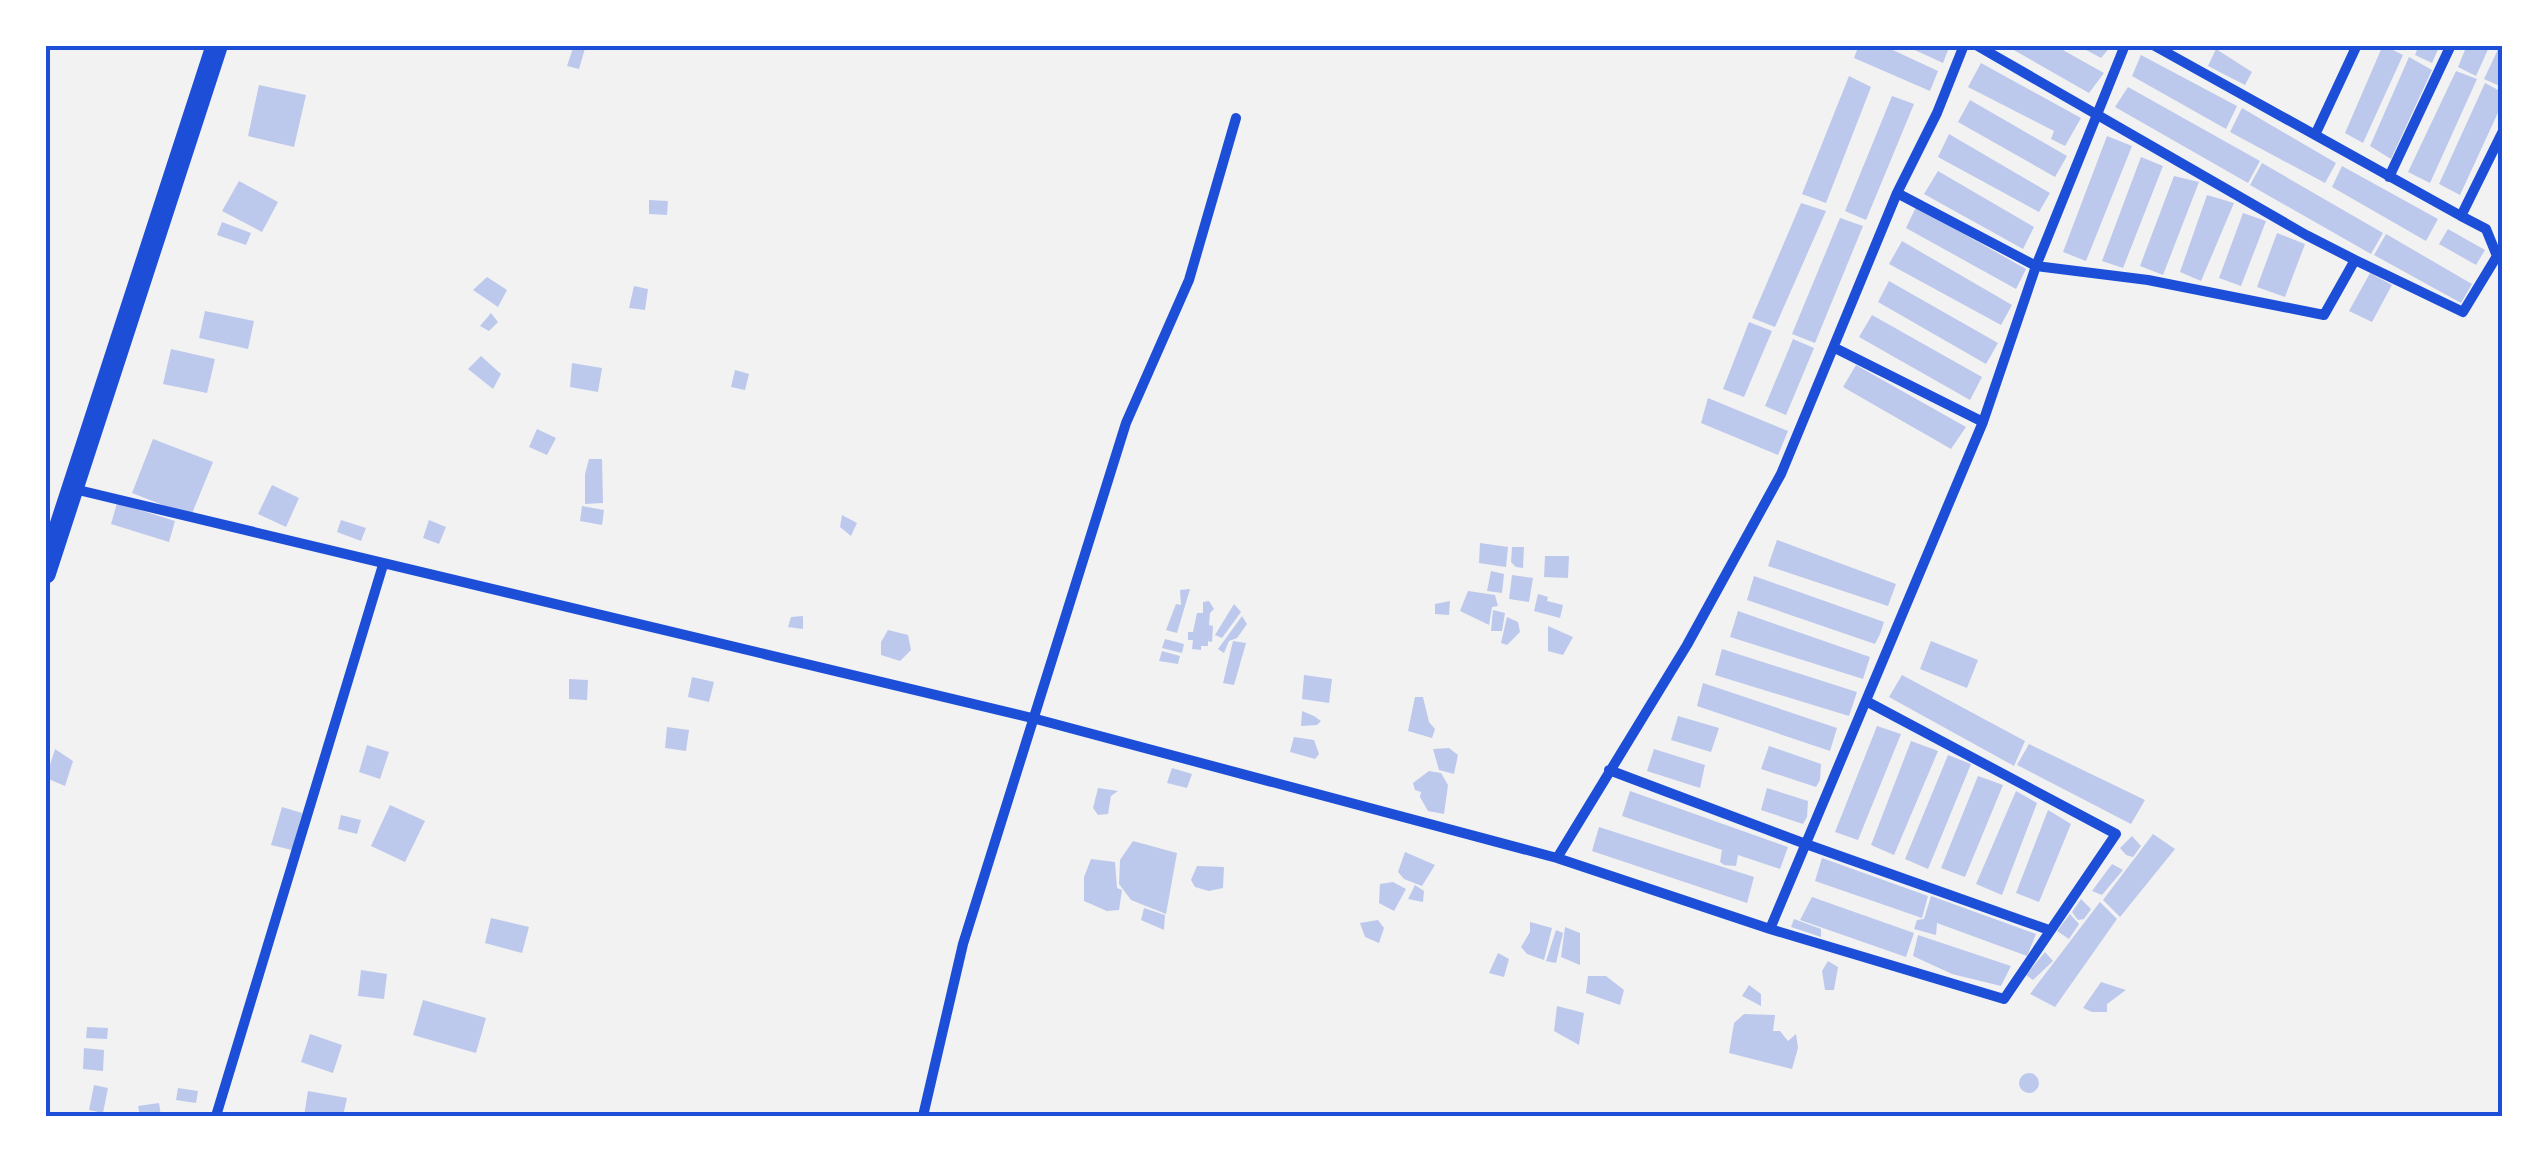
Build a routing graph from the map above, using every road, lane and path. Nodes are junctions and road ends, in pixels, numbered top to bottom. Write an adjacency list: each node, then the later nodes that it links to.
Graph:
1 (217, 45): 19 (highway)
2 (1964, 45): 13 (street)
3 (1976, 45): 8 (street)
4 (2125, 45): 8 (street)
5 (2153, 45): 11 (street)
6 (2357, 45): 11 (street)
7 (2451, 45): 12 (street)
8 (2096, 113): 15 (street); 16 (street)
9 (1236, 118): 23 (street)
10 (2502, 133): 14 (street)
11 (2315, 135): 12 (street)
12 (2390, 177): 14 (street)
13 (1897, 193): 16 (street); 17 (street)
14 (2461, 216): 15 (street)
15 (2356, 260): 16 (street)
16 (2036, 266): 18 (street)
17 (1835, 348): 18 (street); 24 (street)
18 (1983, 422): 22 (street)
19 (74, 490): 20 (street); 21 (highway)
20 (384, 565): 23 (street); 29 (street)
21 (45, 572)
22 (1866, 701): 25 (street); 28 (street)
23 (1036, 718): 26 (street); 30 (street)
24 (1609, 770): 25 (street); 26 (street)
25 (1804, 843): 27 (street); 28 (street)
26 (1557, 858): 27 (street)
27 (1770, 929): 28 (street)
28 (2049, 930)
29 (216, 1116)
30 (923, 1116)

